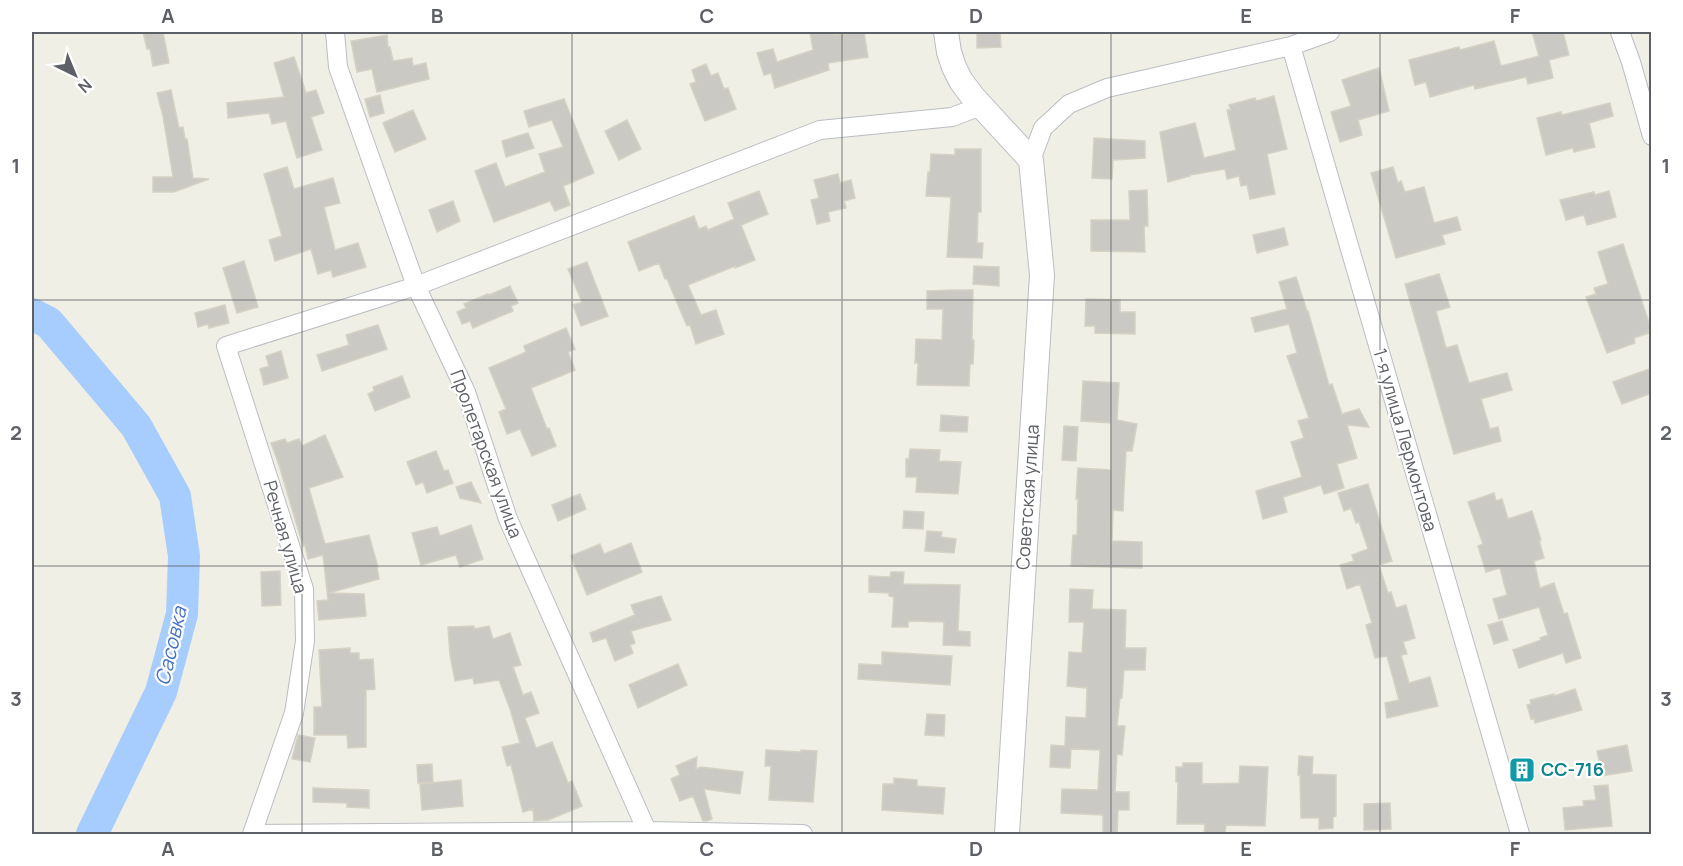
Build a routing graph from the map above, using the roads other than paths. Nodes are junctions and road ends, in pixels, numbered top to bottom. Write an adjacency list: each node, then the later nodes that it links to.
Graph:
1 (335, 32): 9 (street, Пролетарская улица)
2 (946, 32): 6 (street)
3 (1330, 32): 5 (street, Советская улица)
4 (1620, 32): 7 (street)
5 (1291, 46): 8 (street, Советская улица); 14 (street, 1-я улица Лермонтова)
6 (981, 106): 8 (street); 9 (street)
7 (1652, 136)
8 (1032, 160): 13 (street, Советская улица)
9 (416, 286): 10 (street, Пролетарская улица); 11 (street, Речная улица)
10 (647, 833): 11 (street); 12 (street)
11 (252, 834)
12 (803, 834)
13 (1008, 834)
14 (1520, 834)

